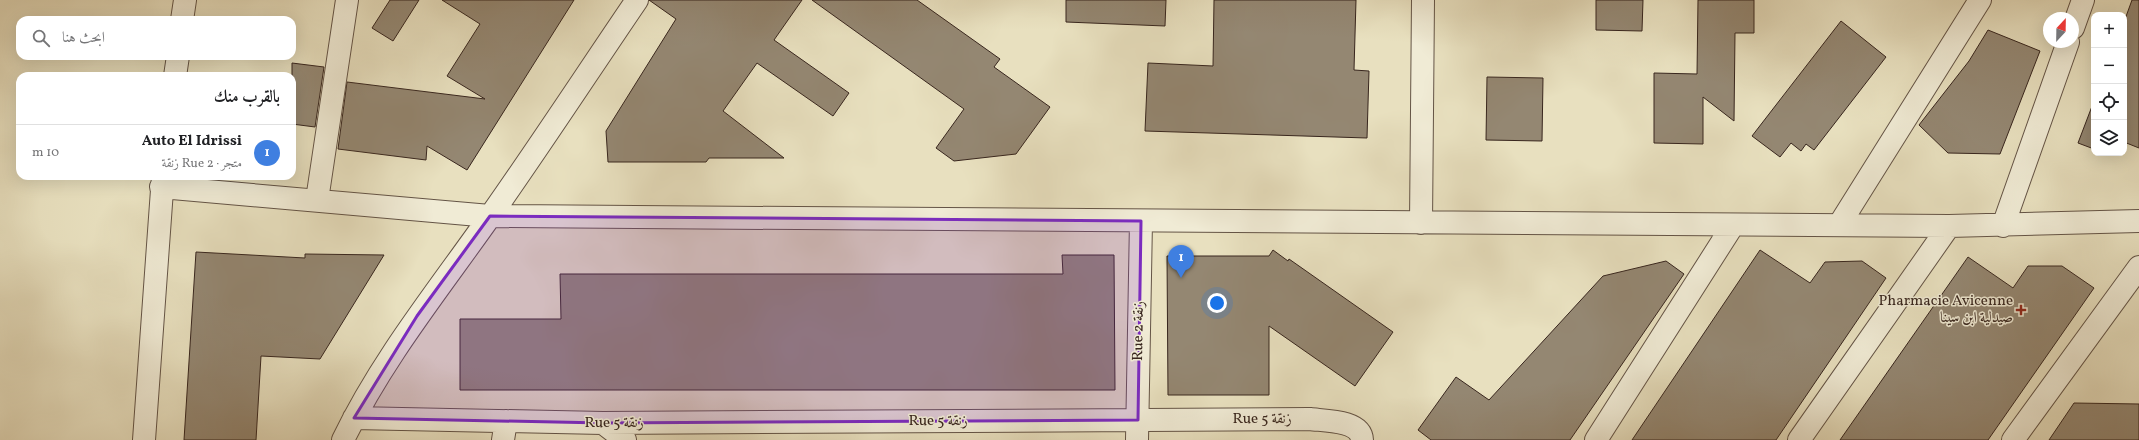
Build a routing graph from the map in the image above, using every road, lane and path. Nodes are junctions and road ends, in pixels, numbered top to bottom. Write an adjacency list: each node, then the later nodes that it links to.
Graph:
1 (185, 0): 8 (street)
2 (347, 0): 13 (street)
3 (637, 0): 14 (street)
4 (1423, 0): 17 (street)
5 (1980, 0): 19 (street)
6 (2083, 0): 7 (street)
7 (2079, 12)
8 (183, 16)
9 (2066, 48): 21 (street)
10 (177, 60): 11 (street)
11 (176, 72)
12 (162, 182): 13 (street); 27 (street)
13 (317, 200): 14 (street)
14 (490, 216): 16 (street); 23 (street)
15 (2139, 221): 21 (street)
16 (1141, 222): 17 (street); 25 (street, Rue 2 زنقة)
17 (1422, 223): 18 (street)
18 (1733, 225): 19 (street); 31 (street)
19 (1839, 225): 20 (street)
20 (1949, 226): 21 (street); 32 (street)
21 (2003, 226)
22 (2139, 266): 33 (street)
23 (354, 418): 26 (street, Rue 5 زنقة); 28 (street)
24 (603, 423): 25 (street, Rue 5 زنقة); 26 (street, Rue 5 زنقة); 29 (street)
25 (1138, 430): 30 (street, Rue 5 زنقة)
26 (504, 431)
27 (144, 440)
28 (343, 440)
29 (626, 440)
30 (1362, 440)
31 (1596, 440)
32 (1799, 440)
33 (2013, 440)

